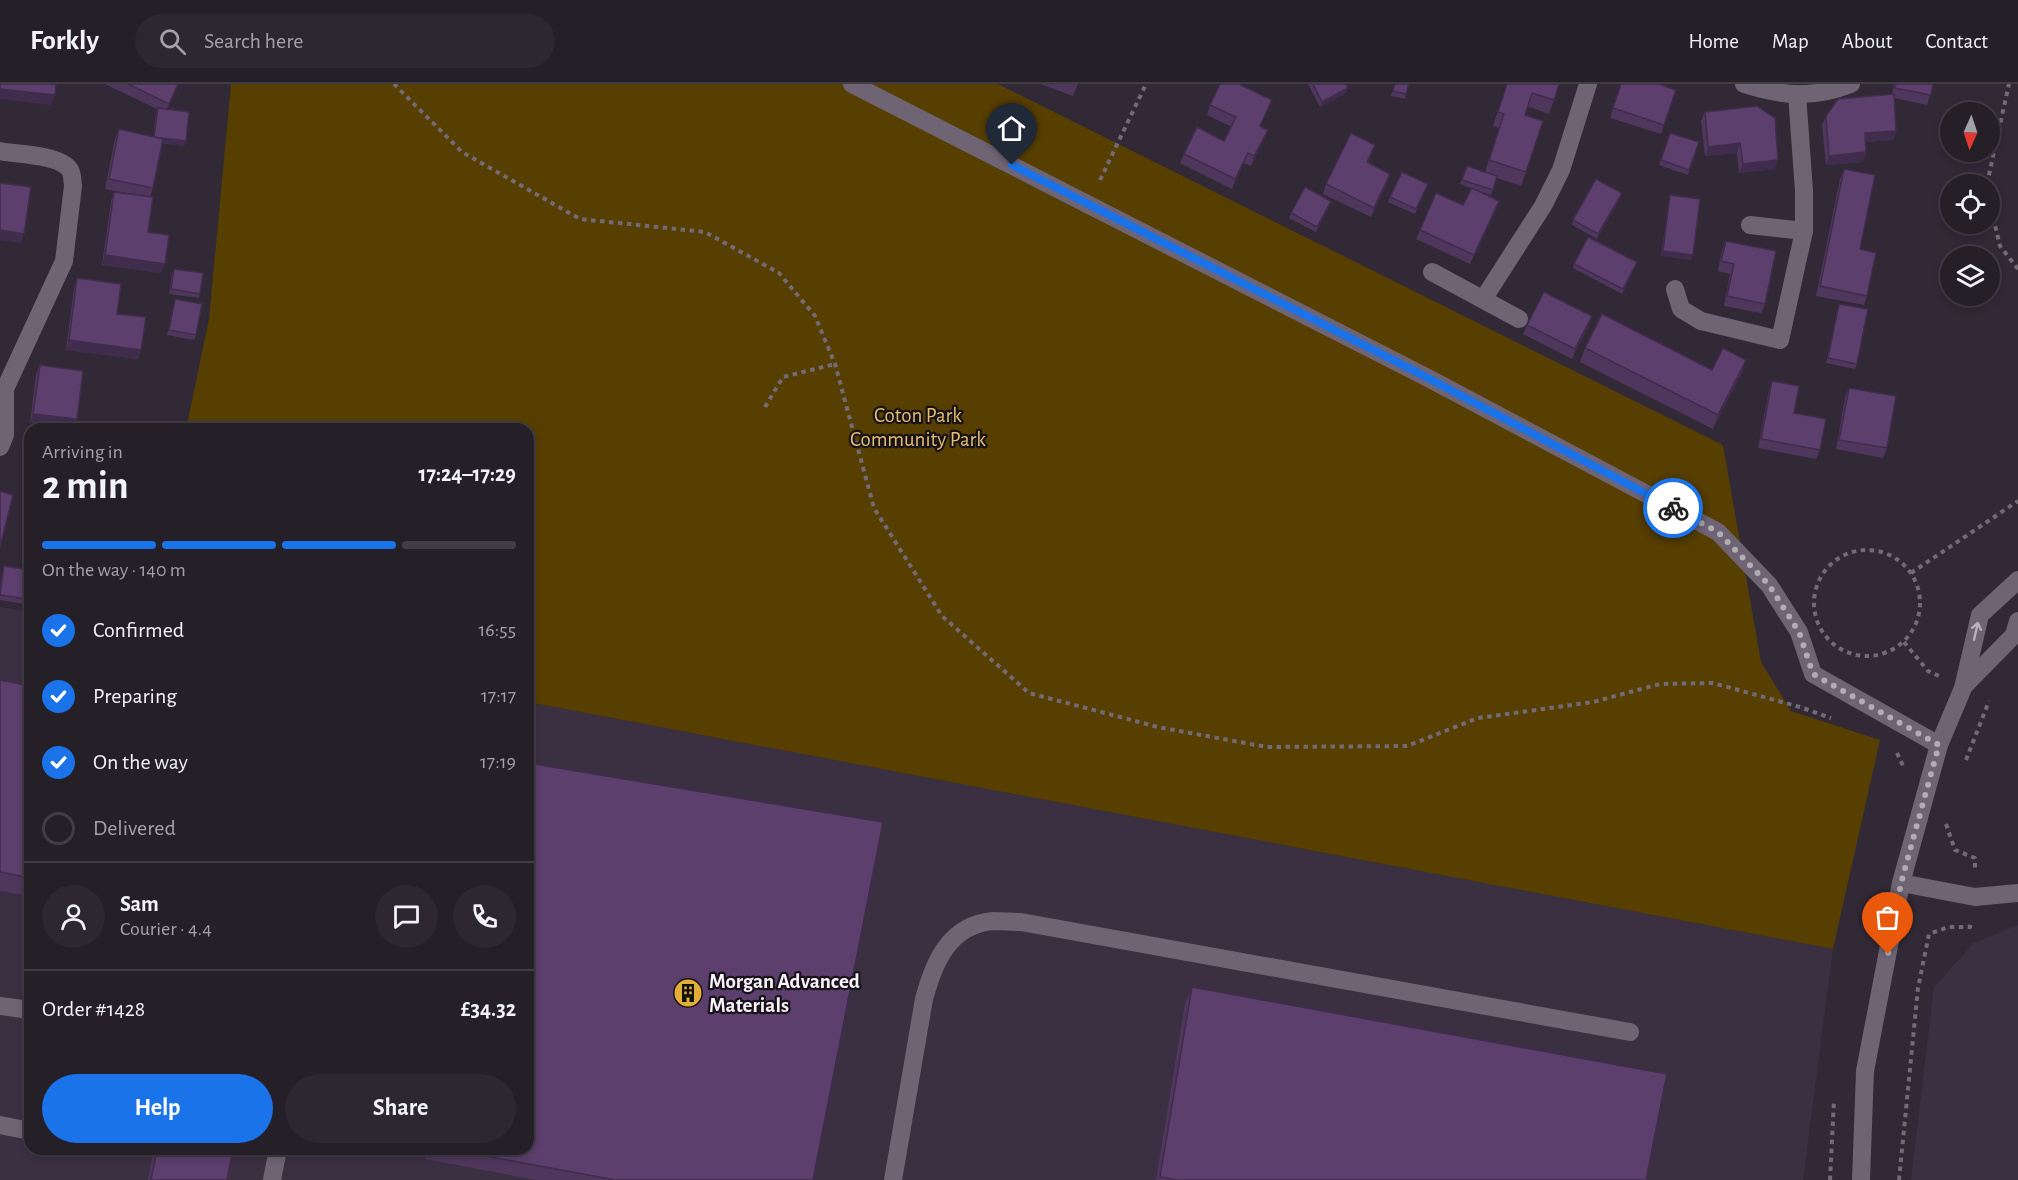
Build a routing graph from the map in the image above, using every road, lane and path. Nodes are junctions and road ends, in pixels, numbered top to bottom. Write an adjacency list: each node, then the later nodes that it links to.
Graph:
1 (394, 84): 20 (path)
2 (852, 84): 11 (street)
3 (1146, 84): 11 (path)
4 (1588, 84): 18 (street)
5 (1744, 84): 8 (street)
6 (1851, 84): 8 (street)
7 (2009, 84): 10 (path)
8 (1797, 94): 13 (street)
9 (0, 151): 22 (street)
10 (1988, 174)
11 (1088, 204): 30 (street)
12 (1750, 225): 13 (street)
13 (1804, 231): 17 (street)
14 (1997, 234): 15 (path)
15 (2018, 268)
16 (1432, 272): 18 (street)
17 (1675, 289)
18 (1484, 298): 19 (street)
19 (1519, 319)
20 (835, 364): 21 (path); 29 (path)
21 (765, 407)
22 (0, 447)
23 (2018, 501): 24 (path)
24 (1911, 573): 27 (path); 27 (path)
25 (2018, 580): 28 (street, one-way to 25)
26 (2018, 621): 28 (street)
27 (1904, 642): 28 (path)
28 (1963, 688): 30 (street); 32 (path)
29 (1841, 722)
30 (1939, 745): 35 (street)
31 (1896, 750): 33 (path)
32 (1965, 761)
33 (1904, 769)
34 (1946, 823): 37 (path)
35 (1901, 883): 37 (street); 48 (street)
36 (2018, 893): 37 (street)
37 (1975, 897): 49 (path)
38 (0, 1006): 39 (street)
39 (24, 1009)
40 (1630, 1032): 46 (street)
41 (1835, 1090): 47 (path)
42 (0, 1125): 43 (street)
43 (24, 1130)
44 (277, 1155): 45 (street)
45 (272, 1180)
46 (893, 1180)
47 (1830, 1180)
48 (1861, 1180)
49 (1899, 1180)

